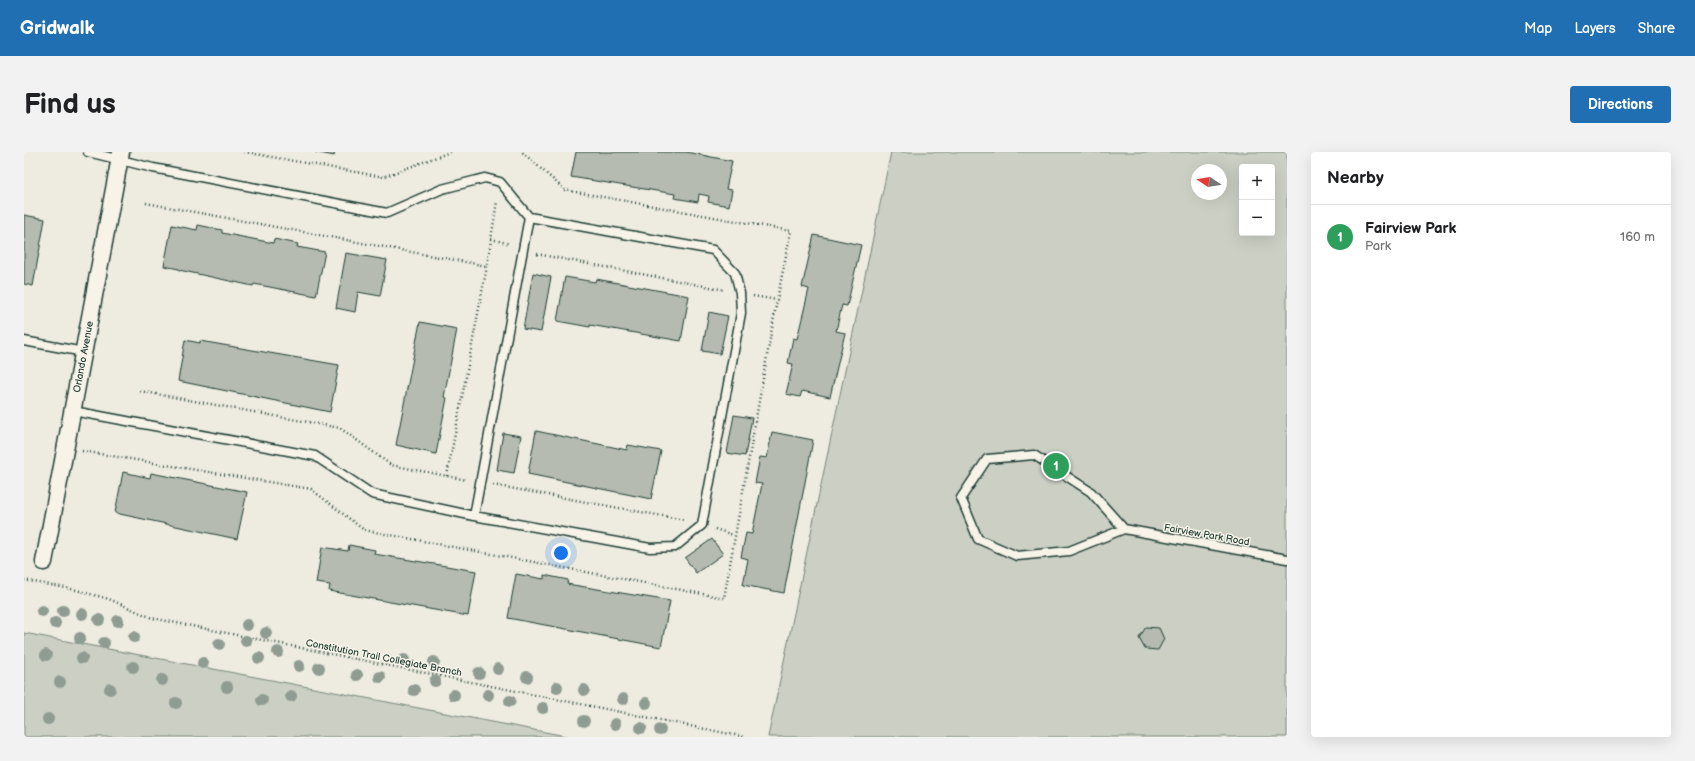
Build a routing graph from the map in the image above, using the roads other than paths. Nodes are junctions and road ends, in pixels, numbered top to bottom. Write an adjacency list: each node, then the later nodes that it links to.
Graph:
1 (88, 152): 2 (lane)
2 (120, 157): 3 (lane); 5 (street, Orlando Avenue)
3 (529, 217): 7 (lane); 7 (lane)
4 (24, 341): 5 (lane)
5 (84, 352): 6 (street, Orlando Avenue)
6 (73, 411): 7 (lane); 10 (street, Orlando Avenue)
7 (474, 516)
8 (1124, 529): 8 (lane); 9 (lane, Fairview Park Road)
9 (1287, 559)
10 (44, 562)

